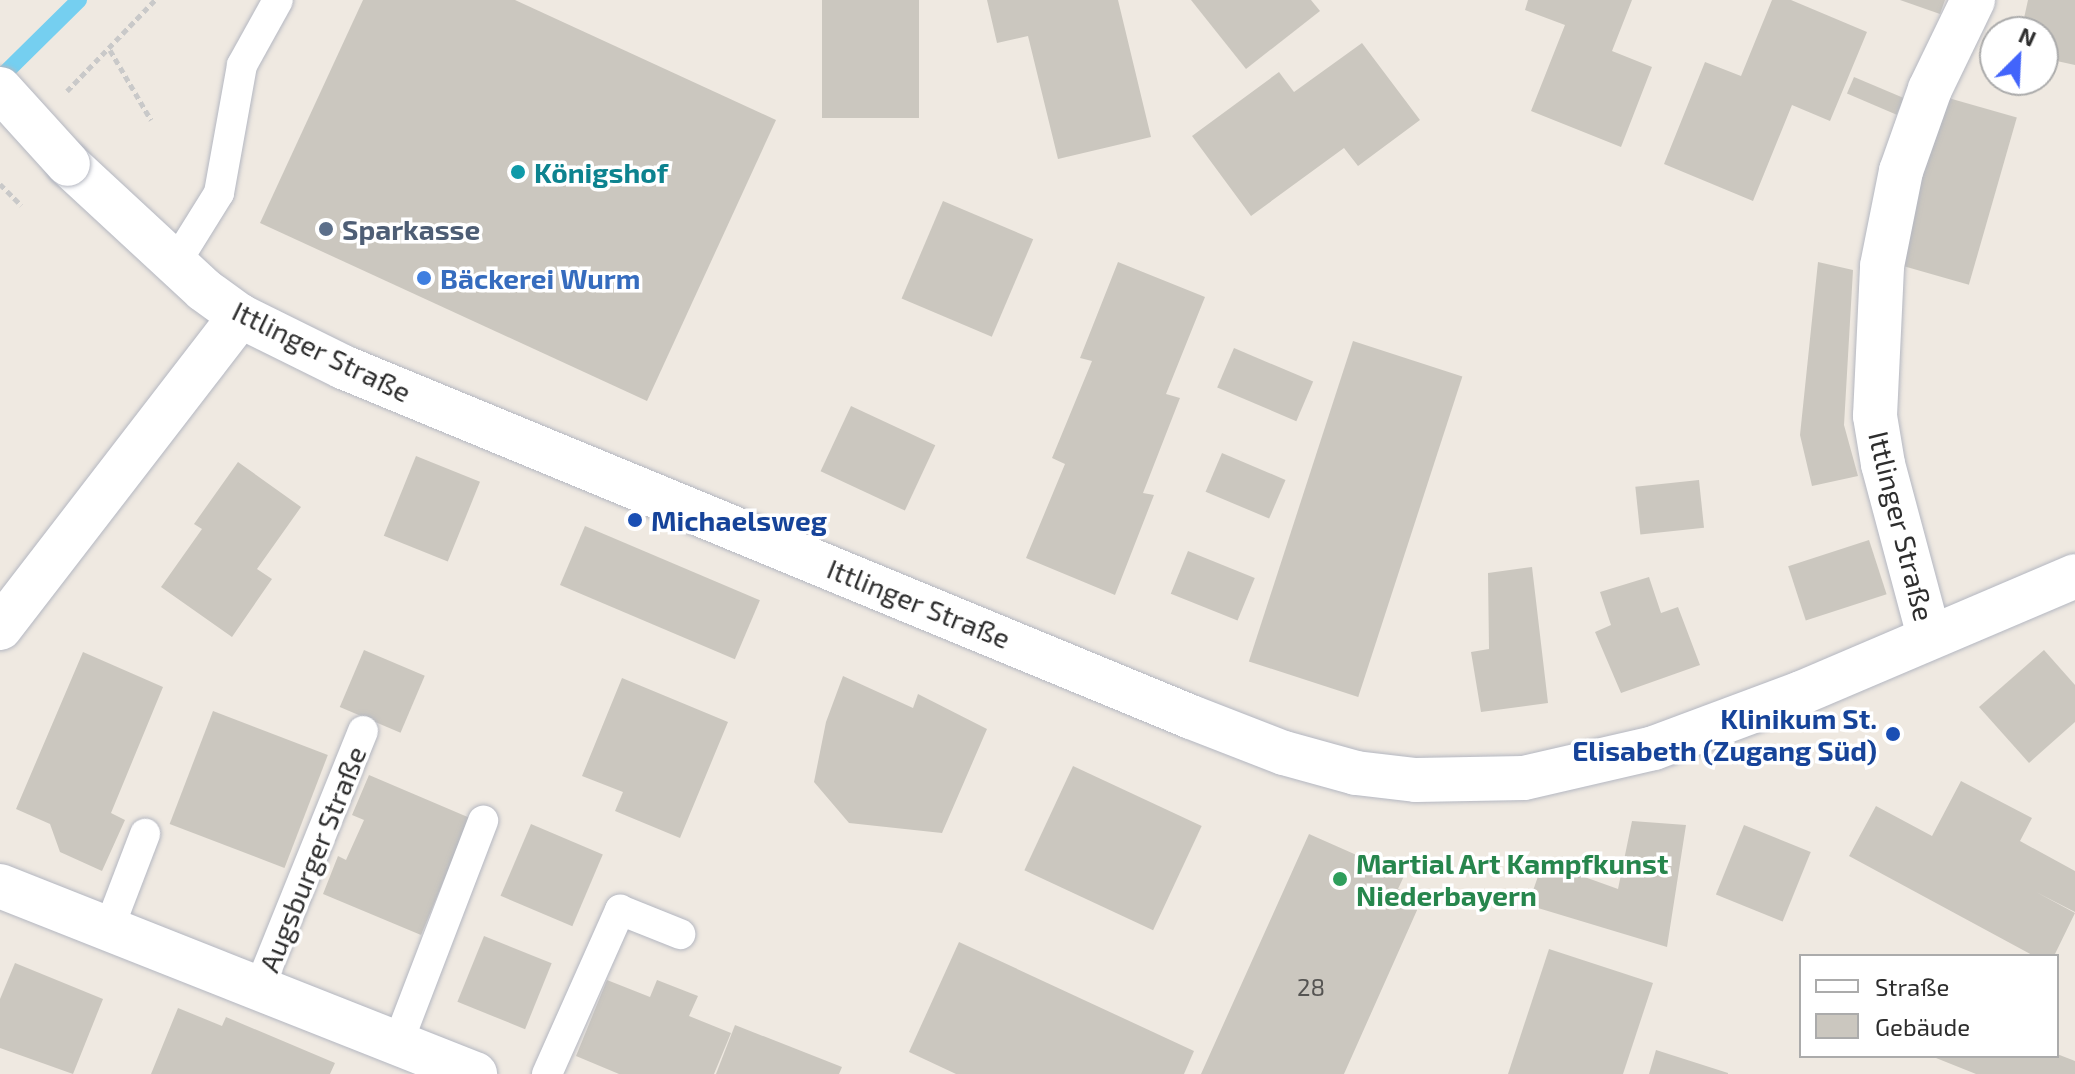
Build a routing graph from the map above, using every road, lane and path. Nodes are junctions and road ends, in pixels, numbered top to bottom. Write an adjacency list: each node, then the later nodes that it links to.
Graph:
1 (155, 0): 4 (path)
2 (278, 0): 10 (lane)
3 (1973, 0): 14 (street, Ittlinger Straße)
4 (110, 50): 6 (path); 7 (path)
5 (0, 89): 10 (street, Ittlinger Straße, bridge)
6 (55, 103)
7 (151, 120)
8 (0, 184): 9 (path)
9 (21, 205)
10 (173, 267): 11 (street, Ittlinger Straße)
11 (240, 316): 13 (street); 14 (street, Ittlinger Straße)
12 (2075, 576): 14 (street, Ittlinger Straße)
13 (0, 628)
14 (1929, 636)
15 (363, 731): 21 (lane, Augsburger Straße)
16 (483, 821): 22 (lane)
17 (145, 834): 19 (lane)
18 (0, 886): 19 (street, Augsburger Straße)
19 (109, 928): 21 (street, Augsburger Straße)
20 (680, 934): 24 (lane)
21 (260, 986): 22 (street, Augsburger Straße)
22 (399, 1040): 23 (street, Augsburger Straße)
23 (475, 1074)
24 (547, 1074)

